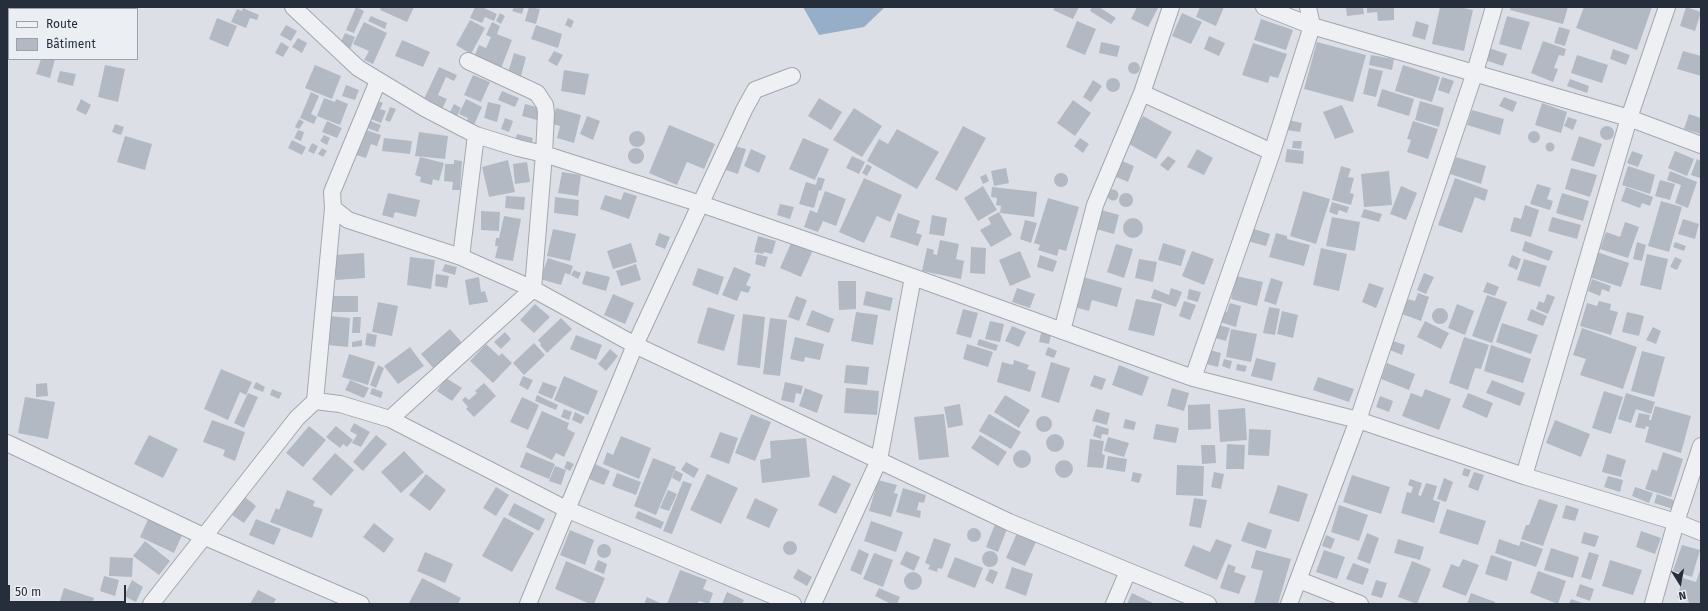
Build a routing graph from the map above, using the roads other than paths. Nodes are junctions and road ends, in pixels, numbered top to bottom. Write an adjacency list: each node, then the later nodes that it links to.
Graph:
1 (292, 7): 11 (street)
2 (1171, 7): 12 (street)
3 (1264, 7): 7 (street)
4 (1308, 7): 7 (street)
5 (1494, 7): 9 (street)
6 (1666, 7): 13 (street)
7 (1312, 26): 9 (street); 16 (street)
8 (468, 61): 17 (street)
9 (1475, 72): 13 (street); 28 (street)
10 (792, 76): 18 (street)
11 (378, 81): 14 (street); 19 (street)
12 (1142, 93): 16 (street); 23 (street)
13 (1629, 118): 15 (street); 32 (street)
14 (476, 135): 17 (street); 20 (street)
15 (1701, 145)
16 (1272, 152): 25 (street)
17 (544, 154): 18 (street); 22 (street)
18 (701, 204): 21 (street); 24 (street)
19 (333, 208): 20 (street); 26 (street)
20 (461, 257): 22 (street)
21 (913, 277): 23 (street); 31 (street)
22 (533, 289): 24 (street); 27 (street)
23 (1062, 331): 25 (street)
24 (635, 345): 31 (street); 33 (street)
25 (1193, 378): 28 (street)
26 (315, 401): 27 (street); 36 (street)
27 (390, 419): 33 (street)
28 (1358, 420): 32 (street); 38 (street)
29 (7, 444): 36 (street)
30 (1701, 446): 34 (street)
31 (879, 460): 37 (street); 43 (street)
32 (1524, 476): 34 (street)
33 (566, 509): 41 (street); 42 (street)
34 (1676, 522): 35 (street); 48 (street)
35 (1701, 532)
36 (205, 536): 39 (street); 40 (street)
37 (1128, 571): 44 (street); 45 (street)
38 (1299, 580): 46 (street); 47 (street)
39 (151, 604)
40 (361, 604)
41 (528, 604)
42 (793, 604)
43 (813, 604)
44 (1114, 604)
45 (1208, 604)
46 (1289, 604)
47 (1360, 604)
48 (1653, 604)

